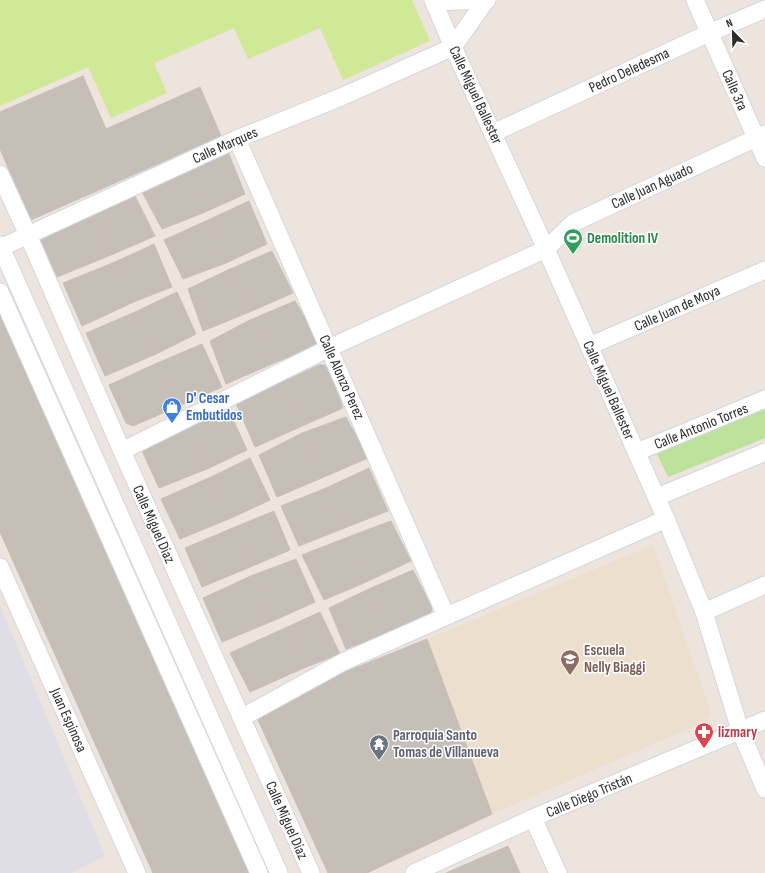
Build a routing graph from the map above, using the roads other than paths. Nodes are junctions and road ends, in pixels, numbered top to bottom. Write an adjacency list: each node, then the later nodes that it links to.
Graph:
1 (487, 0): 3 (street); 6 (street)
2 (695, 0): 5 (street, Calle 3ra)
3 (434, 1): 6 (street, Calle Miguel Ballester)
4 (765, 9): 5 (street, Pedro Deledesma)
5 (709, 33): 7 (street, Pedro Deledesma); 8 (street, Calle 3ra)
6 (453, 47): 7 (street, Calle Miguel Ballester); 9 (street, Calle Marques)
7 (493, 133): 14 (street, Calle Miguel Ballester)
8 (761, 136): 10 (street, Calle 3ra); 14 (street, Calle Juan Aguado)
9 (237, 139): 12 (street, Calle Marques); 18 (street, Calle Alonzo Perez)
10 (765, 158)
11 (0, 174): 12 (street, Calle Miguel Díaz)
12 (28, 235): 13 (street, Calle Marques); 20 (street, Calle Miguel Díaz)
13 (0, 246): 36 (street, Calle Miguel Díaz)
14 (546, 249): 17 (street, Calle Miguel Ballester); 18 (street, Calle Juan Aguado)
15 (765, 270): 17 (street, Calle Juan de Moya)
16 (0, 292): 35 (street)
17 (590, 346): 21 (street, Calle Miguel Ballester)
18 (330, 348): 20 (street, Calle Juan Aguado); 28 (street, Calle Alonzo Perez)
19 (765, 399): 21 (street, Calle Antonio Torres)
20 (122, 451): 29 (street, Calle Miguel Díaz)
21 (636, 452): 23 (street, Calle Miguel Ballester)
22 (765, 452): 23 (street)
23 (657, 497): 24 (street, Calle Miguel Ballester)
24 (666, 519): 27 (street, Calle Miguel Ballester); 28 (street)
25 (0, 567): 34 (street, Juan Espinosa)
26 (765, 585): 27 (street)
27 (704, 612): 31 (street, Calle Miguel Ballester)
28 (446, 616): 29 (street)
29 (241, 718): 37 (street, Calle Miguel Díaz)
30 (765, 720): 31 (street, Calle Diego Tristán)
31 (740, 730): 32 (street, Calle Miguel Ballester); 33 (street, Calle Diego Tristán)
32 (765, 789)
33 (533, 818): 38 (street, Calle Diego Tristán); 39 (street)
34 (137, 873)
35 (258, 873)
36 (280, 873)
37 (311, 873)
38 (414, 873)
39 (558, 873)

